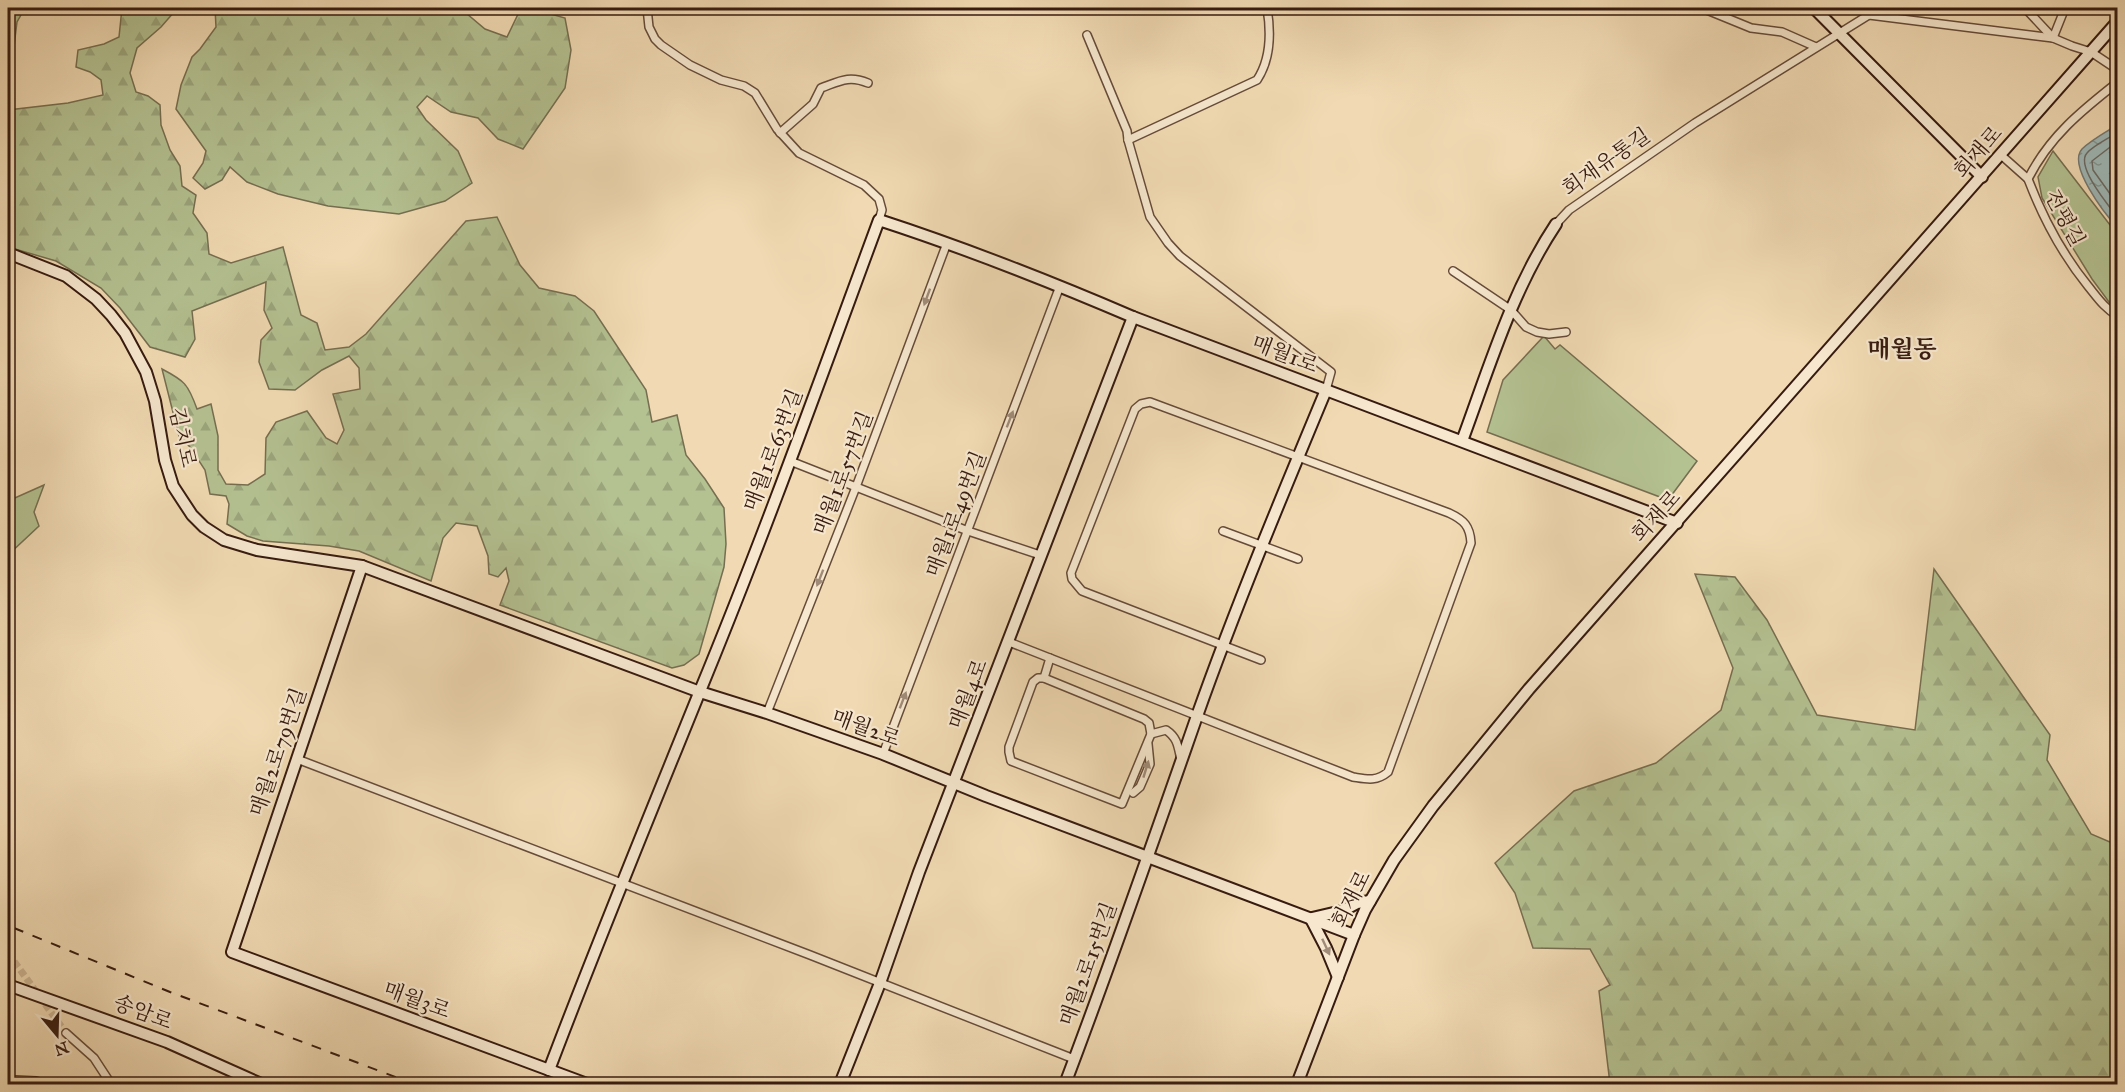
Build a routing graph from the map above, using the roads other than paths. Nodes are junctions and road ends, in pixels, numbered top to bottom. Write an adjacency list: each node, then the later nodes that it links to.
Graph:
1 (647, 8): 18 (street)
2 (1267, 8): 19 (street)
3 (1702, 8): 13 (street)
4 (1814, 8): 10 (street)
5 (1880, 8): 8 (street, 회재유통길)
6 (2025, 8): 12 (street)
7 (2065, 8): 12 (street)
8 (1869, 15): 10 (street, 회재유통길); 12 (street)
9 (2118, 21): 14 (street, 회재로)
10 (1839, 33): 13 (street, 회재유통길); 21 (street)
11 (1087, 35): 19 (street)
12 (2053, 38): 14 (street)
13 (1816, 47): 24 (street, 회재유통길)
14 (2091, 52): 15 (street); 20 (street, 회재로)
15 (2118, 70)
16 (2118, 82): 22 (street, 전평길)
17 (868, 83): 18 (street)
18 (780, 133): 23 (street)
19 (1128, 140): 33 (street)
20 (2001, 155): 21 (street, 회재로); 22 (street)
21 (1982, 177): 38 (street, 회재로)
22 (2028, 180): 30 (street, 전평길)
23 (879, 220): 25 (street, 매월1로); 36 (street, 매월1로63번길)
24 (1556, 224): 29 (street, 회재유통길)
25 (947, 243): 28 (street, 매월1로); 37 (street, 매월1로57번길, one-way to 37)
26 (8, 254): 44 (street, 김치로)
27 (1454, 271): 29 (street)
28 (1060, 286): 31 (street, 매월1로); 39 (street, 매월1로49번길, one-way to 28)
29 (1511, 310): 32 (street); 34 (street, 회재유통길)
30 (2118, 316)
31 (1133, 317): 33 (street, 매월1로); 42 (street, 매월4로)
32 (1566, 332)
33 (1326, 390): 34 (street, 매월1로); 35 (street, 매월2로15번길)
34 (1462, 441): 38 (street, 매월1로)
35 (1298, 456): 41 (street, 매월2로15번길); 46 (street); 52 (street)
36 (790, 461): 37 (street); 50 (street, 매월1로63번길)
37 (856, 487): 39 (street); 51 (street, 매월1로57번길, one-way to 51)
38 (1677, 523): 61 (street, 회재로)
39 (968, 531): 42 (street); 54 (street, 매월1로49번길, one-way to 39)
40 (1223, 531): 41 (street)
41 (1263, 546): 43 (street); 46 (street, 매월2로15번길)
42 (1040, 555): 45 (street, 매월4로)
43 (1298, 559)
44 (362, 566): 50 (street, 매월2로); 55 (street, 매월2로79번길)
45 (1009, 642): 47 (street); 57 (street, 매월4로)
46 (1224, 645): 48 (street); 52 (street, 매월2로15번길)
47 (1050, 658): 49 (street); 52 (street)
48 (1261, 660)
49 (1044, 678): 53 (street); 53 (street)
50 (700, 692): 51 (street, 매월2로); 60 (street, 매월1로63번길)
51 (767, 713): 54 (street, 매월2로)
52 (1198, 715): 56 (street, 매월2로15번길)
53 (1149, 738): 56 (street); 58 (street, one-way to 53)
54 (883, 754): 57 (street, 매월2로)
55 (297, 759): 60 (street); 64 (street, 매월2로79번길)
56 (1182, 762): 59 (street, 매월2로15번길)
57 (955, 782): 59 (street, 매월2로); 66 (street, 매월4로)
58 (1133, 794)
59 (1148, 857): 62 (street, 매월2로); 69 (street, 매월2로15번길)
60 (621, 884): 66 (street); 70 (street, 매월1로63번길)
61 (1370, 901): 62 (street); 63 (street, 회재로)
62 (1311, 919): 63 (street, 매월2로); 65 (street, one-way to 65)
63 (1354, 935): 65 (street, 회재로)
64 (232, 952): 70 (street, 매월3로)
65 (1338, 977): 78 (street, 회재로)
66 (880, 983): 69 (street); 76 (street, 매월4로)
67 (8, 985): 74 (street, 송암로)
68 (66, 1033): 73 (street)
69 (1074, 1059): 77 (street, 매월2로15번길)
70 (549, 1070): 75 (street, 매월3로)
71 (10, 1083): 72 (highway)
72 (36, 1084)
73 (111, 1084)
74 (261, 1084)
75 (587, 1084)
76 (840, 1084)
77 (1065, 1084)
78 (1297, 1084)

